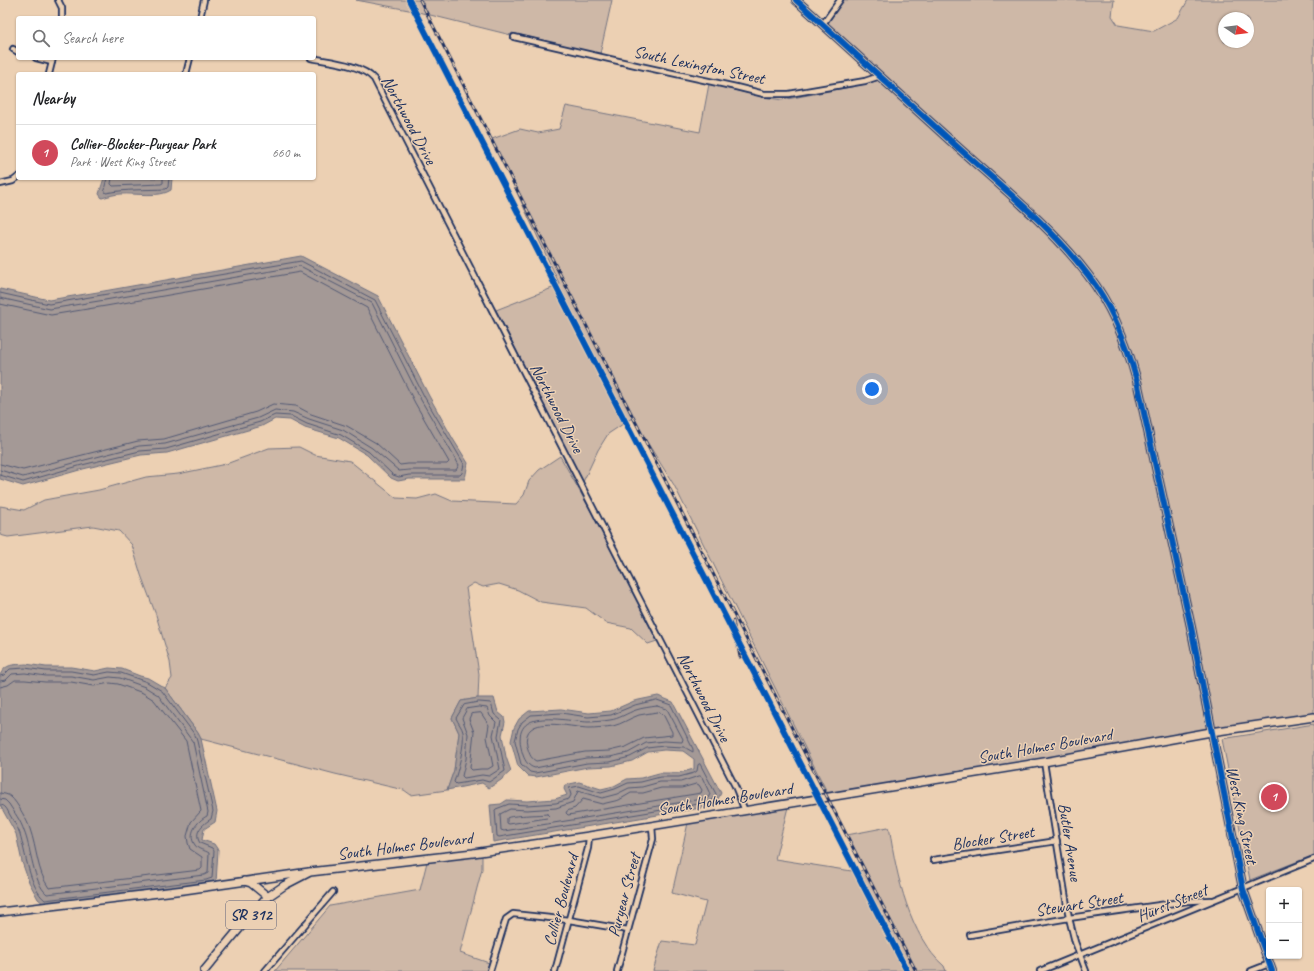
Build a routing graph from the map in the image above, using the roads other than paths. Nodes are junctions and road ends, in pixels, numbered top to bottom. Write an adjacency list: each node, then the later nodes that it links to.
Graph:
1 (58, 0): 5 (street)
2 (204, 0): 6 (street)
3 (796, 0): 7 (main road, West King Street)
4 (840, 0): 7 (street)
5 (62, 16)
6 (200, 16)
7 (823, 24): 16 (main road, West King Street)
8 (514, 37): 16 (street, South Lexington Street)
9 (12, 50): 10 (street)
10 (16, 51)
11 (316, 59): 22 (street, Northwood Drive)
12 (53, 60): 14 (street)
13 (190, 60): 15 (street)
14 (50, 72)
15 (186, 72)
16 (880, 76): 20 (main road, West King Street)
17 (16, 179): 18 (street)
18 (0, 184)
19 (1314, 717): 20 (main road, South Holmes Boulevard)
20 (1211, 732): 21 (main road, South Holmes Boulevard); 30 (main road, West King Street)
21 (1044, 762): 22 (main road, South Holmes Boulevard); 25 (street, Butler Avenue)
22 (745, 811): 23 (main road, South Holmes Boulevard)
23 (652, 826): 24 (main road, South Holmes Boulevard); 37 (street, Puryear Street)
24 (589, 836): 28 (main road, South Holmes Boulevard); 36 (street, Collier Boulevard)
25 (1057, 841): 26 (street, Blocker Street); 35 (street, Butler Avenue)
26 (933, 860)
27 (1314, 860): 30 (street, Hurst Street)
28 (310, 872): 29 (main road, South Holmes Boulevard); 32 (main road, SR 312)
29 (242, 881): 32 (main road); 34 (main road, South Holmes Boulevard)
30 (1243, 889): 33 (street, Hurst Street); 40 (main road, West King Street)
31 (333, 892): 42 (street)
32 (268, 897): 41 (main road, SR 312)
33 (1216, 900): 35 (street, Stewart Street); 39 (street, Hurst Street)
34 (0, 912)
35 (1069, 918): 38 (street, Stewart Street); 39 (street, Butler Avenue)
36 (569, 920): 37 (street); 43 (street); 44 (street, Collier Boulevard)
37 (628, 930): 45 (street, Puryear Street)
38 (970, 935)
39 (1080, 955): 46 (street, Hurst Street); 47 (street, Butler Avenue)
40 (1270, 968): 48 (street)
41 (204, 971)
42 (265, 971)
43 (490, 971)
44 (555, 971)
45 (617, 971)
46 (1040, 971)
47 (1086, 971)
48 (1250, 971)

